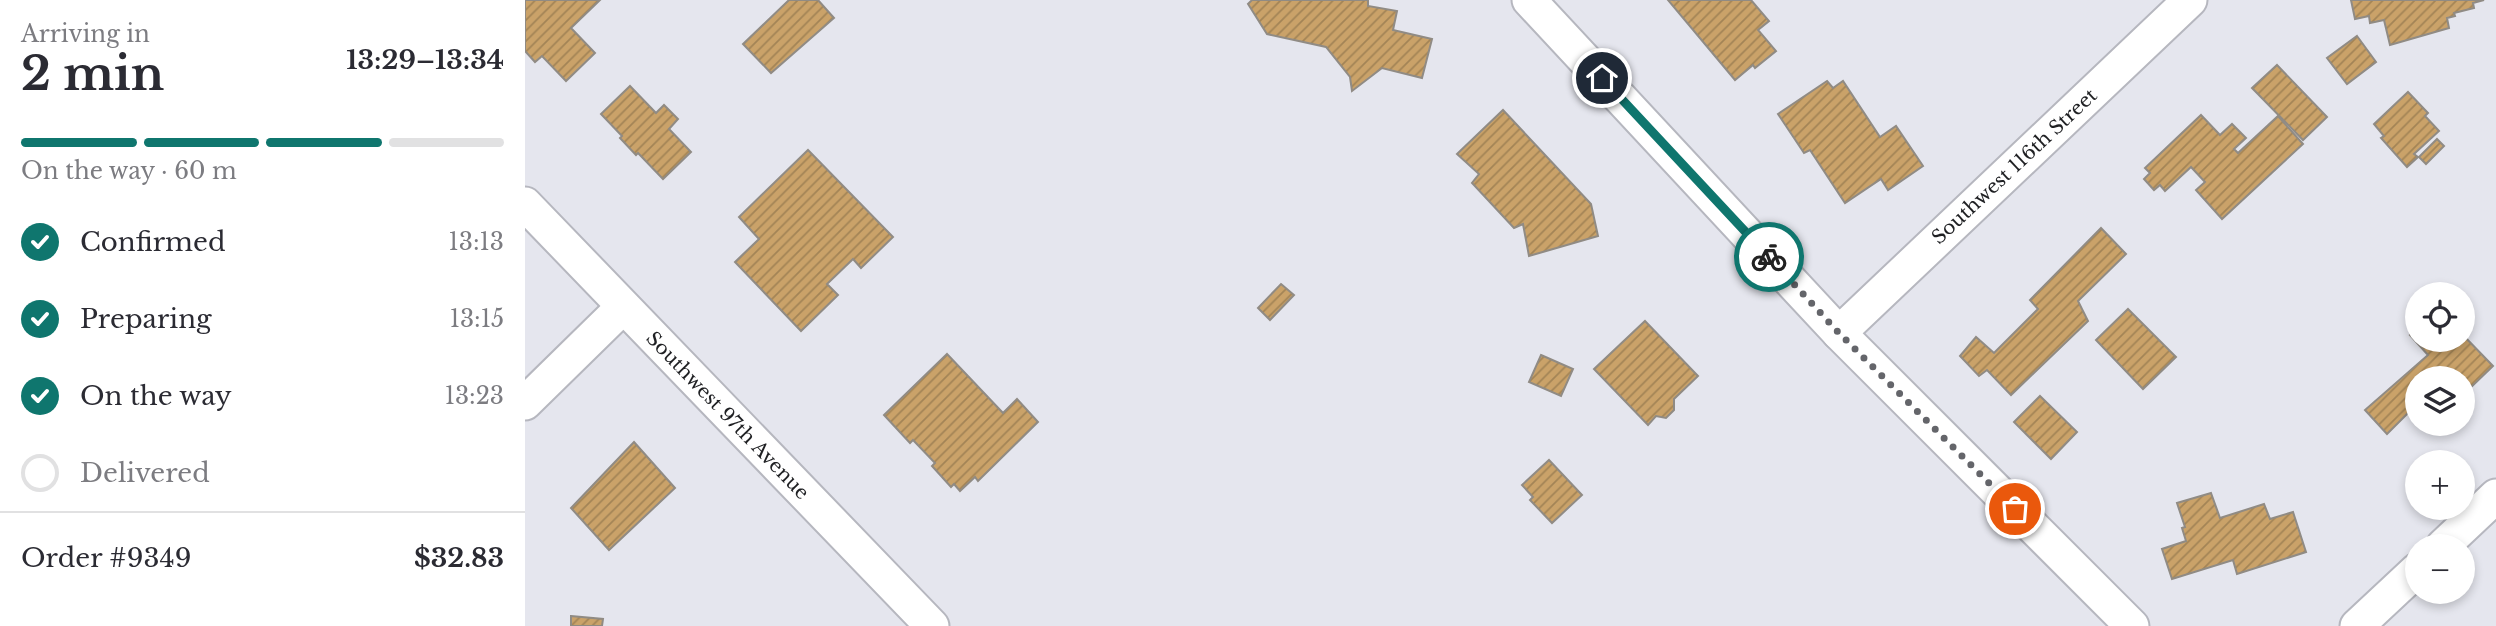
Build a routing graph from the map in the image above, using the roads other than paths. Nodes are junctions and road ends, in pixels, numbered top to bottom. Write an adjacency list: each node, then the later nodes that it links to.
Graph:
1 (1529, 0): 5 (street)
2 (2190, 0): 5 (street, Southwest 116th Street)
3 (525, 204): 4 (street, Southwest 97th Avenue)
4 (623, 307): 6 (street); 10 (street, Southwest 97th Avenue)
5 (1839, 333): 11 (street)
6 (525, 403)
7 (2496, 496): 8 (street)
8 (2456, 534)
9 (2405, 581): 12 (street)
10 (932, 626)
11 (2132, 626)
12 (2357, 626)

